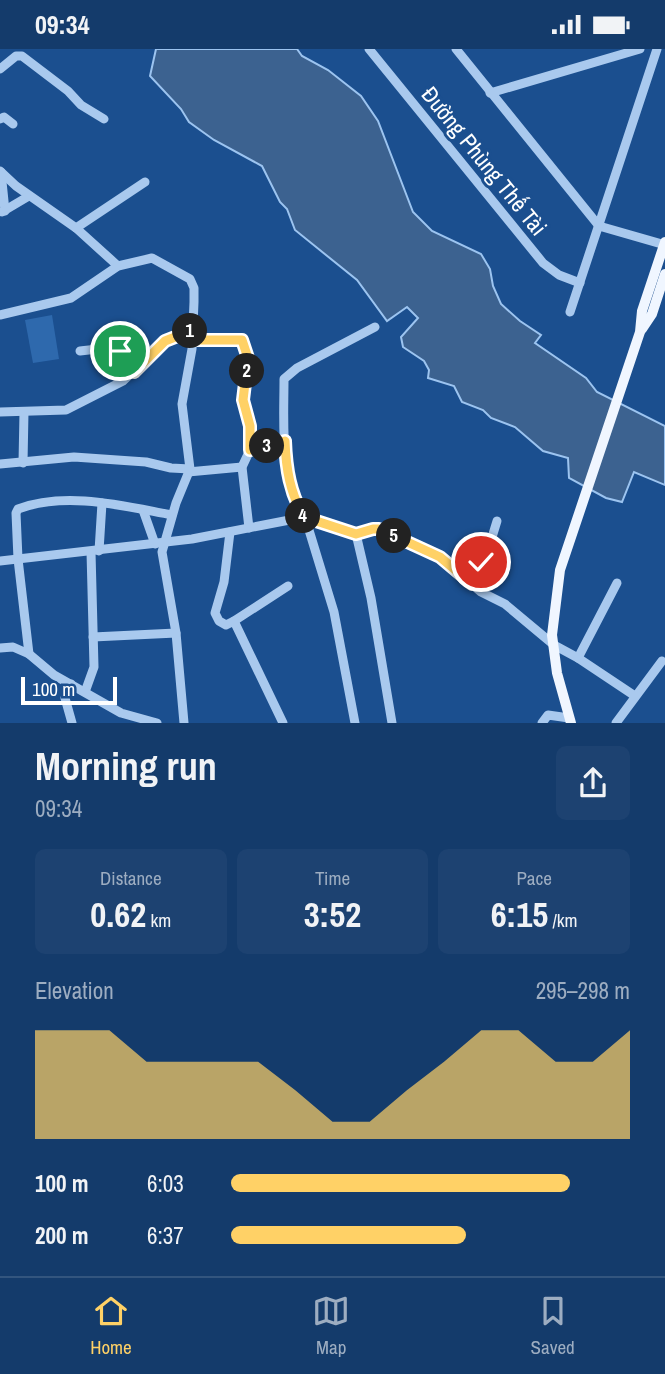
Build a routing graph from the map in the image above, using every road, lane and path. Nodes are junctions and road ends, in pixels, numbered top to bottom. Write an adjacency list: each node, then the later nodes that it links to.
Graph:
1 (369, 49): 19 (street, Đường Phùng Thế Tài)
2 (456, 49): 6 (street)
3 (640, 49): 6 (street)
4 (657, 49): 14 (street)
5 (0, 69): 8 (street)
6 (490, 93): 14 (street)
7 (0, 119): 9 (street)
8 (104, 119)
9 (13, 124)
10 (0, 171): 12 (street); 13 (street)
11 (145, 182): 15 (street)
12 (29, 196): 13 (street); 15 (street)
13 (3, 211)
14 (599, 226): 16 (street); 19 (street)
15 (76, 228): 17 (street)
16 (665, 244): 24 (main road)
17 (118, 266): 21 (street); 23 (street)
18 (665, 274): 24 (main road)
19 (580, 283): 20 (street)
20 (570, 312)
21 (0, 316)
22 (375, 327): 30 (street)
23 (193, 330): 25 (street); 27 (street)
24 (640, 331): 54 (main road)
25 (193, 340): 31 (street); 35 (street)
26 (80, 351): 27 (street)
27 (134, 372): 29 (street)
28 (0, 412): 29 (street)
29 (24, 412): 32 (street)
30 (285, 441): 31 (street); 39 (street)
31 (250, 450): 34 (street)
32 (23, 463): 33 (street); 35 (street)
33 (0, 464)
34 (243, 467): 35 (street); 41 (street)
35 (189, 471): 38 (street)
36 (102, 503): 37 (street); 45 (street); 46 (street)
37 (143, 510): 38 (street); 44 (street)
38 (172, 515): 44 (street)
39 (304, 517): 41 (street); 43 (street); 67 (street)
40 (497, 521): 49 (street)
41 (249, 528): 42 (street)
42 (230, 532): 44 (street); 51 (street)
43 (356, 534): 49 (street); 68 (street)
44 (159, 543): 45 (street); 52 (street)
45 (95, 551): 46 (street); 53 (street)
46 (19, 559): 47 (street); 56 (street)
47 (0, 561)
48 (617, 583): 57 (street)
49 (472, 584): 54 (street)
50 (288, 586): 51 (street)
51 (234, 621): 66 (street)
52 (176, 633): 53 (street); 65 (street)
53 (93, 637): 60 (street)
54 (554, 645): 57 (street); 62 (main road)
55 (0, 648): 56 (street)
56 (29, 654): 59 (street)
57 (578, 658): 61 (street)
58 (662, 661): 61 (street)
59 (71, 684): 60 (street); 63 (street)
60 (85, 692): 64 (street)
61 (635, 697): 70 (street)
62 (570, 721): 69 (street)
63 (72, 723)
64 (157, 723)
65 (184, 723)
66 (282, 723)
67 (355, 723)
68 (392, 723)
69 (542, 723)
70 (616, 723)

